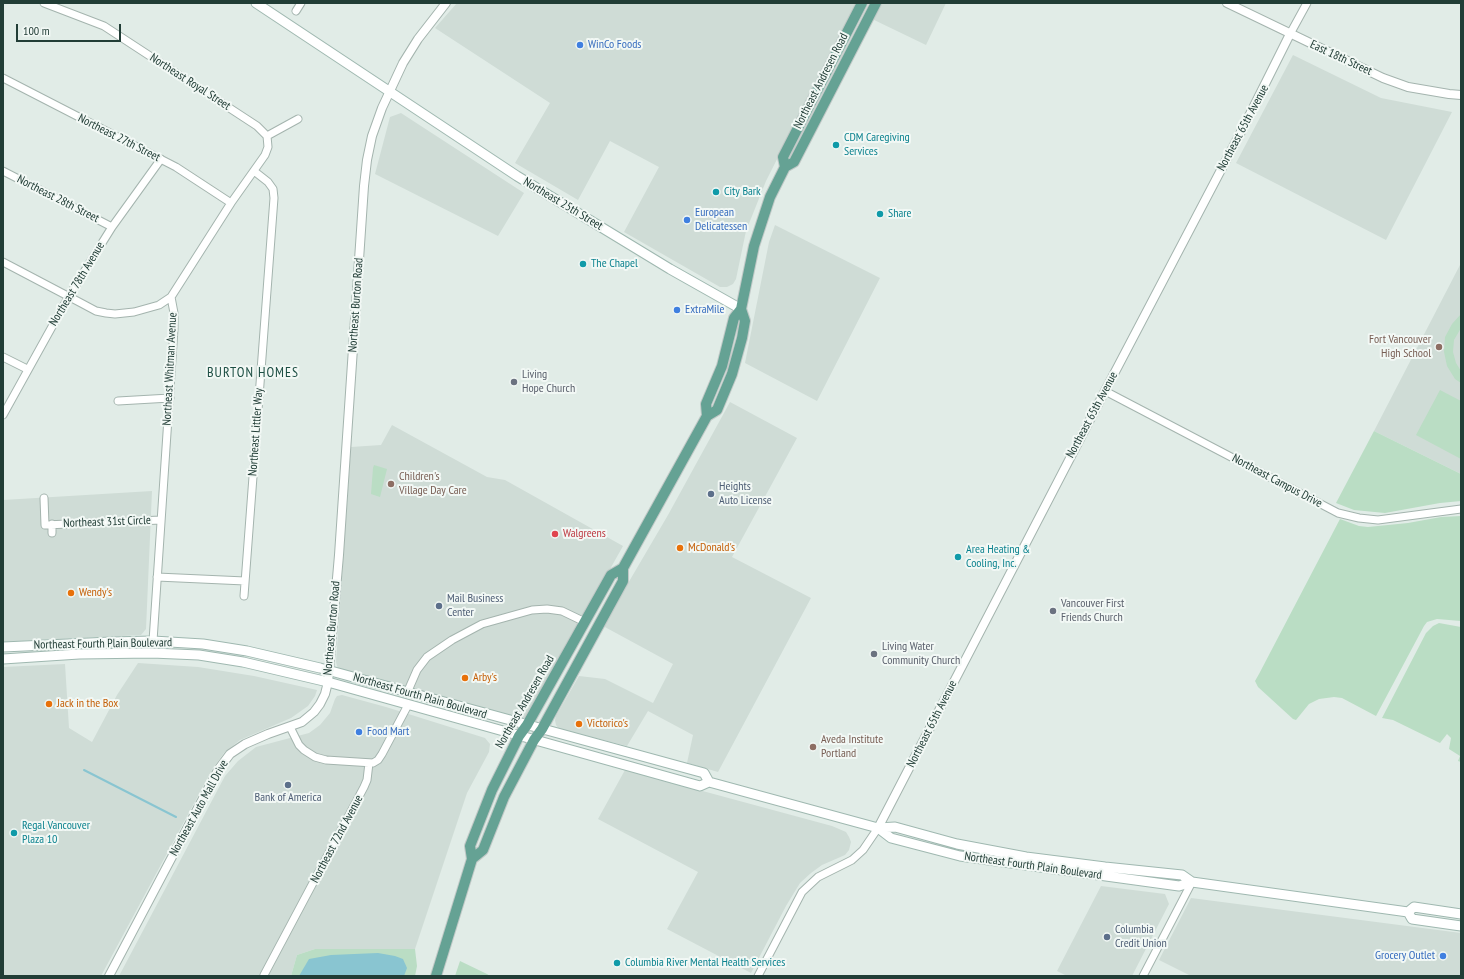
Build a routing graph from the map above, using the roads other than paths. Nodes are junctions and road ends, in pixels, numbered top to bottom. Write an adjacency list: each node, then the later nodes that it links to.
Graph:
1 (44, 3): 15 (street, Northeast Royal Street)
2 (256, 3): 12 (main road)
3 (301, 3): 9 (street)
4 (446, 3): 12 (street, Northeast Burton Road)
5 (862, 3): 17 (main road, Northeast Andresen Road)
6 (876, 3): 17 (main road, Northeast Andresen Road)
7 (1227, 3): 10 (street, East 18th Street)
8 (1307, 3): 10 (street, Northeast 65th Avenue)
9 (296, 11)
10 (1290, 34): 13 (street, East 18th Street); 28 (street, Northeast 65th Avenue)
11 (3, 78): 16 (street, Northeast 27th Street)
12 (389, 91): 25 (main road, Northeast 25th Street); 49 (street, Northeast Burton Road)
13 (1461, 95)
14 (298, 119): 15 (street)
15 (267, 136): 19 (street, Northeast Whitman Avenue)
16 (161, 159): 20 (street, Northeast 27th Street); 21 (street, Northeast 78th Avenue)
17 (785, 167): 25 (main road, Northeast Andresen Road)
18 (3, 171): 21 (street, Northeast 28th Street)
19 (254, 171): 20 (street, Northeast Whitman Avenue); 40 (street, Northeast Littler Way)
20 (231, 203): 24 (street, Northeast Whitman Avenue)
21 (112, 228): 23 (street, Northeast 78th Avenue)
22 (3, 262): 23 (street)
23 (69, 296): 24 (street); 27 (street, Northeast 78th Avenue)
24 (171, 297): 29 (street, Northeast Whitman Avenue)
25 (741, 309): 37 (main road, Northeast Andresen Road)
26 (3, 357): 27 (street)
27 (27, 369): 31 (street, Northeast 78th Avenue)
28 (1105, 390): 33 (street, Northeast Campus Drive); 60 (street, Northeast 65th Avenue)
29 (170, 398): 30 (street); 34 (street, Northeast Whitman Avenue)
30 (118, 401)
31 (3, 415)
32 (44, 498): 35 (street, Northeast 31st Circle)
33 (1461, 510)
34 (161, 520): 35 (street, Northeast 31st Circle); 39 (street, Northeast Whitman Avenue)
35 (52, 524): 36 (street, Northeast 31st Circle)
36 (52, 533)
37 (623, 568): 38 (main road, Northeast Andresen Road); 42 (main road, Northeast Andresen Road)
38 (612, 575): 42 (main road); 43 (main road, Northeast Andresen Road)
39 (157, 577): 40 (street); 44 (street, Northeast Whitman Avenue)
40 (245, 581): 41 (street, Northeast Littler Way)
41 (244, 596)
42 (602, 620): 47 (main road, Northeast Andresen Road)
43 (585, 622): 47 (main road); 51 (street); 53 (main road, Northeast Andresen Road)
44 (153, 641): 45 (main road, Northeast Fourth Plain Boulevard); 46 (main road); 49 (main road, Northeast Fourth Plain Boulevard)
45 (3, 647)
46 (79, 654): 48 (main road, Northeast Fourth Plain Boulevard); 50 (main road, Northeast Fourth Plain Boulevard)
47 (582, 655): 55 (main road, Northeast Andresen Road)
48 (3, 659)
49 (329, 671): 50 (street, Northeast Burton Road); 51 (main road, Northeast Fourth Plain Boulevard)
50 (328, 682): 52 (main road, Northeast Fourth Plain Boulevard); 54 (street, Northeast Auto Mall Drive)
51 (407, 693): 53 (main road, Northeast Fourth Plain Boulevard)
52 (408, 705): 56 (main road, Northeast Fourth Plain Boulevard); 58 (street)
53 (527, 725): 55 (main road, Northeast Fourth Plain Boulevard); 56 (main road, Northeast Andresen Road)
54 (290, 727): 58 (street); 67 (street, Northeast Auto Mall Drive)
55 (542, 729): 57 (main road, Northeast Andresen Road); 59 (main road, Northeast Fourth Plain Boulevard)
56 (519, 736): 57 (main road, Northeast Fourth Plain Boulevard); 61 (main road, Northeast Andresen Road)
57 (534, 740): 59 (main road, Northeast Fourth Plain Boulevard); 61 (main road, Northeast Andresen Road)
58 (369, 763): 68 (street, Northeast 72nd Avenue)
59 (709, 782): 60 (main road, Northeast Fourth Plain Boulevard)
60 (878, 828): 62 (main road, Northeast Fourth Plain Boulevard); 66 (street)
61 (472, 859): 69 (main road, Northeast Andresen Road)
62 (1192, 882): 63 (main road, Northeast Fourth Plain Boulevard); 70 (street)
63 (1408, 912): 64 (main road, Northeast Fourth Plain Boulevard); 65 (main road, Northeast Fourth Plain Boulevard)
64 (1461, 914)
65 (1461, 926)
66 (759, 975)
67 (108, 976)
68 (264, 976)
69 (436, 976)
70 (1143, 976)

